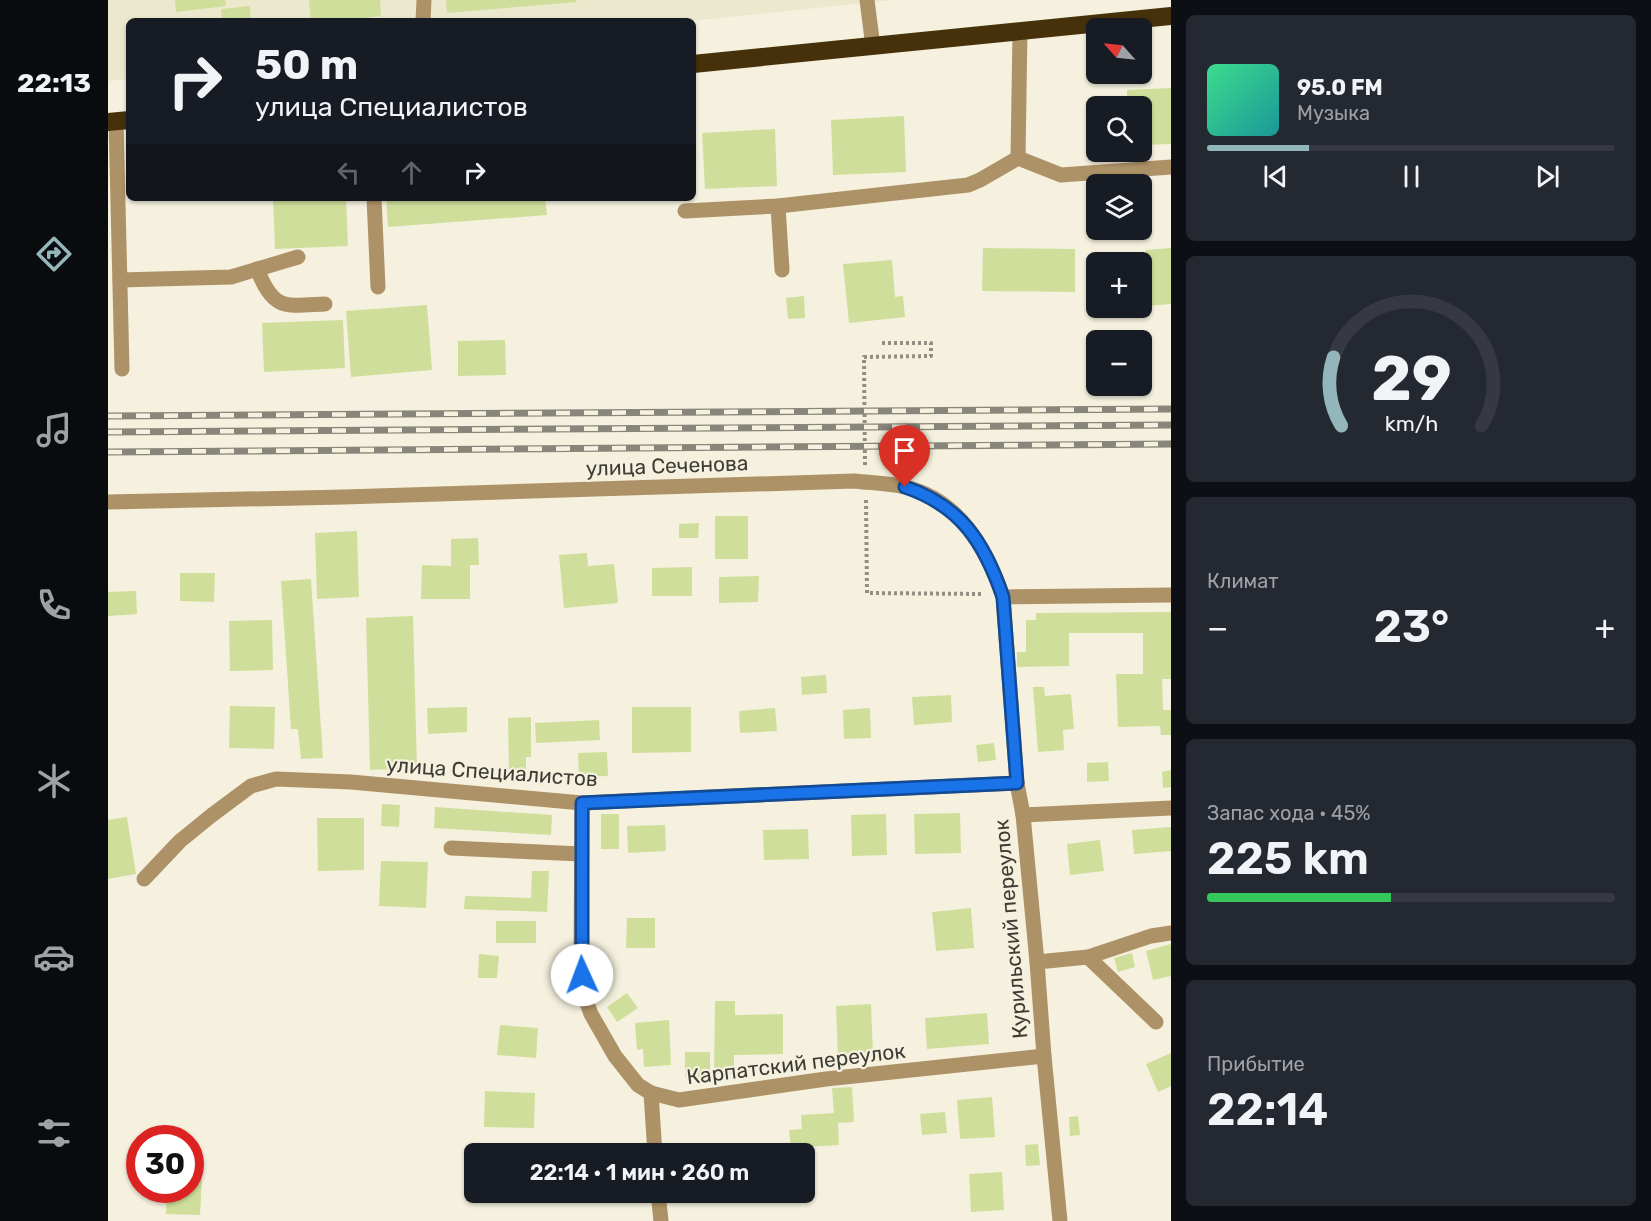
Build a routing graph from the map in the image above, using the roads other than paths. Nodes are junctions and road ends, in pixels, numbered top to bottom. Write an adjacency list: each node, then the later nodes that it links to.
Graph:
1 (424, 0): 4 (street)
2 (867, 0): 6 (street)
3 (1171, 16): 5 (highway)
4 (423, 18)
5 (1020, 31): 6 (highway); 9 (street)
6 (873, 47): 7 (highway)
7 (696, 64)
8 (118, 121): 17 (street)
9 (1018, 158): 10 (street); 12 (street)
10 (1171, 167)
11 (374, 201): 18 (street)
12 (778, 206): 13 (street); 16 (street)
13 (685, 211)
14 (298, 257): 15 (street)
15 (257, 269): 17 (street); 19 (street)
16 (782, 270)
17 (120, 280): 20 (street)
18 (378, 286)
19 (325, 304)
20 (122, 369)
21 (108, 502): 23 (street, улица Сеченова)
22 (1171, 595): 23 (street)
23 (1003, 597): 24 (street, Курильский переулок)
24 (1017, 783): 25 (street, улица Специалистов); 27 (street, Курильский переулок)
25 (582, 803): 29 (street); 30 (street, улица Специалистов)
26 (1171, 808): 27 (street)
27 (1023, 815): 33 (street, Курильский переулок)
28 (451, 848): 29 (street)
29 (581, 854): 36 (street)
30 (144, 879)
31 (1171, 933): 32 (street)
32 (1088, 957): 33 (street); 34 (street)
33 (1037, 962): 35 (street, Курильский переулок)
34 (1156, 1022)
35 (1044, 1056): 36 (street, Карпатский переулок); 40 (street, Курильский переулок)
36 (651, 1094): 37 (street)
37 (654, 1143)
38 (659, 1203): 39 (street)
39 (661, 1221)
40 (1060, 1221)

